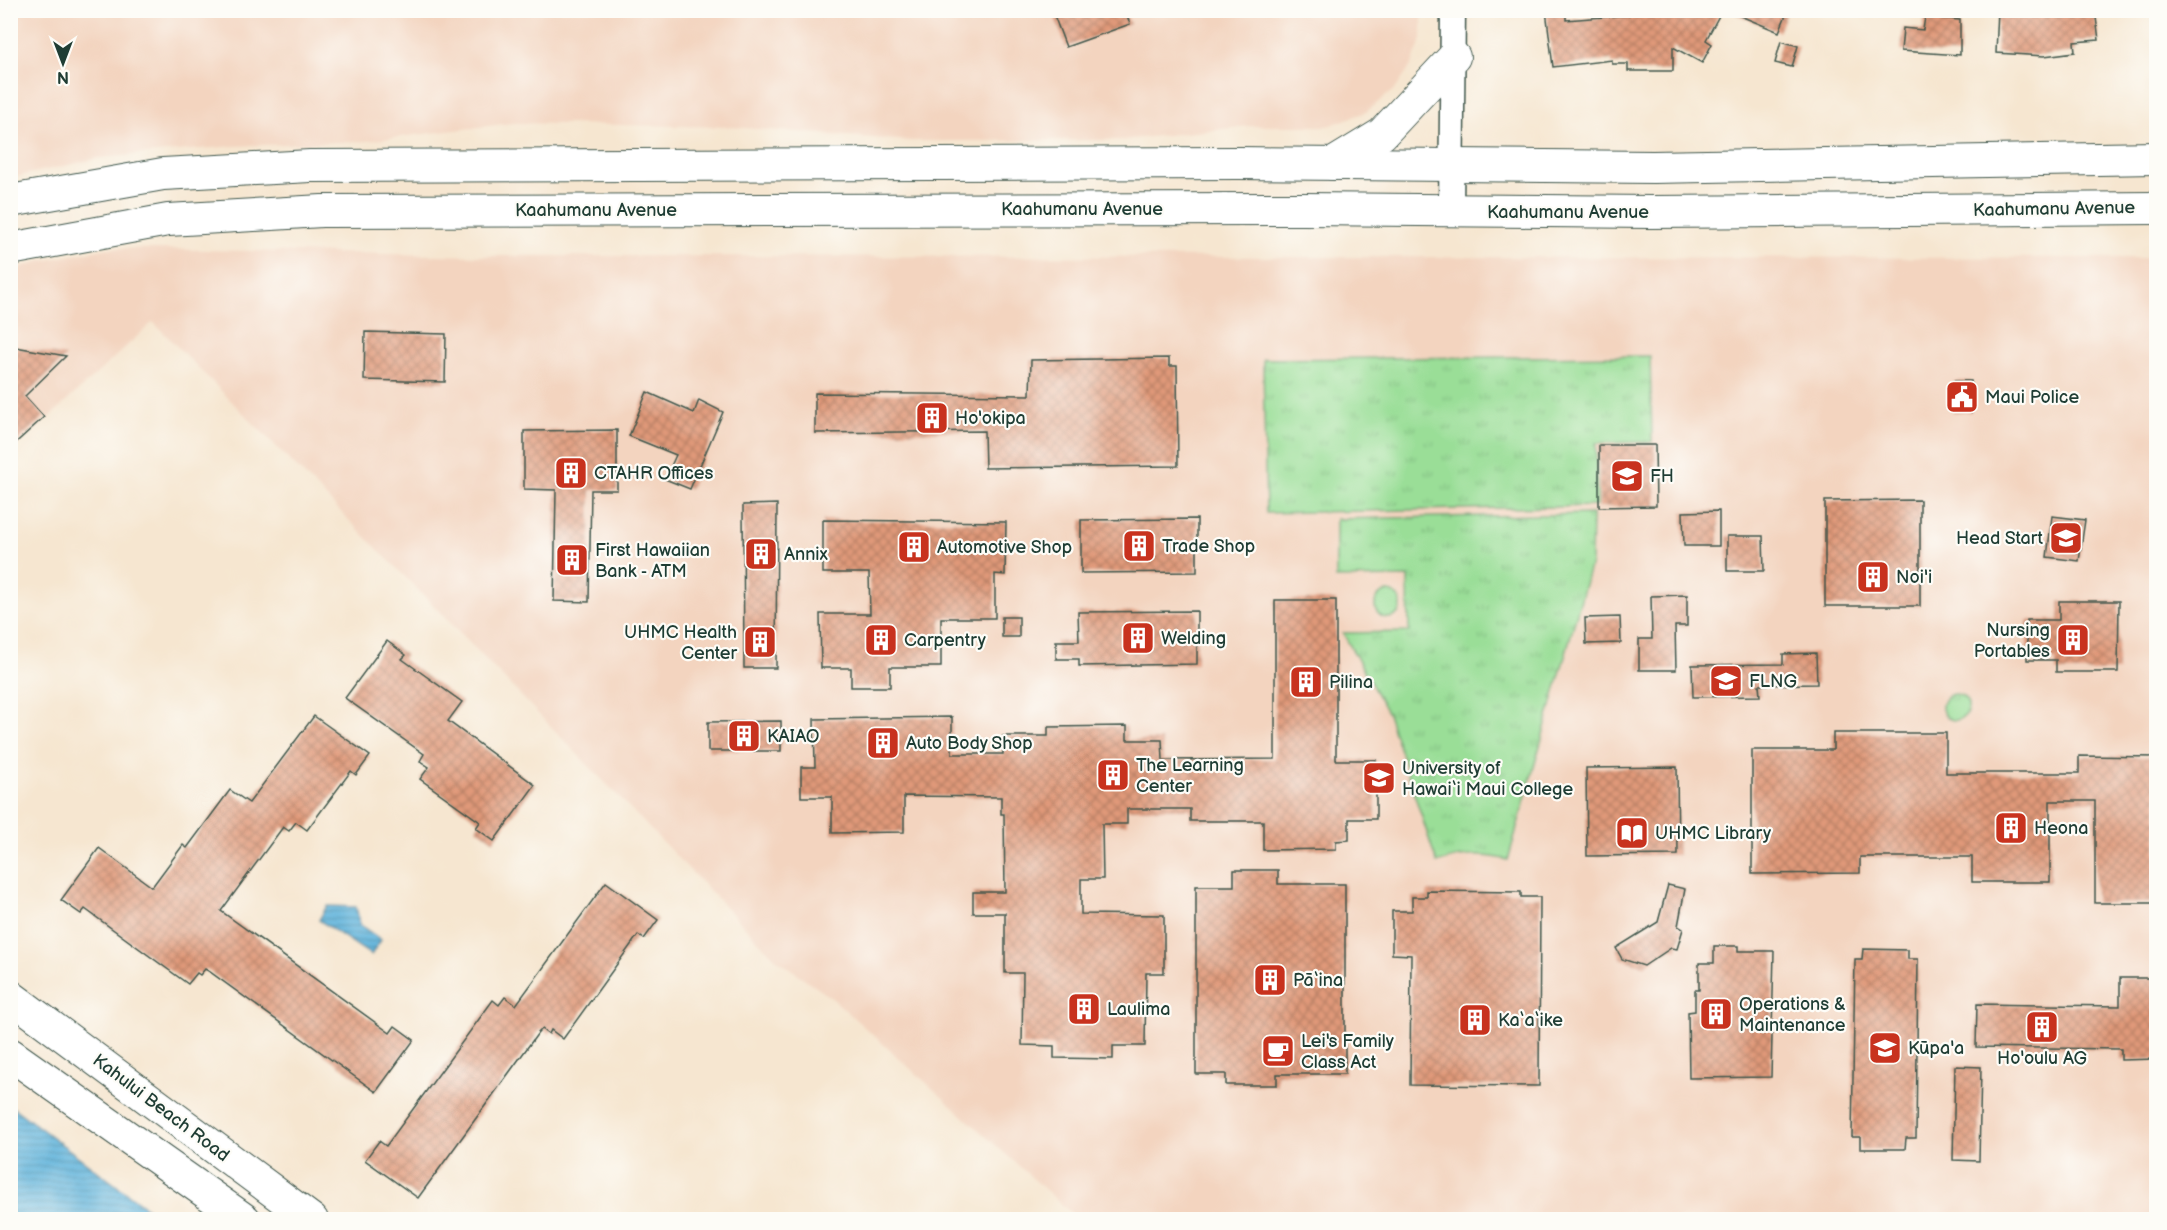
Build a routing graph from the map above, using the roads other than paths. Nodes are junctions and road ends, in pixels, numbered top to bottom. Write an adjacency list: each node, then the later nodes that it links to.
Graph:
1 (1453, 10): 2 (street)
2 (1454, 57): 5 (main road); 6 (street)
3 (2157, 158): 6 (main road)
4 (573, 163): 5 (main road); 7 (main road); 9 (main road)
5 (1333, 164): 6 (main road)
6 (1452, 164): 10 (street)
7 (10, 201)
8 (2157, 208): 10 (main road, Kaahumanu Avenue)
9 (574, 209): 10 (main road, Kaahumanu Avenue); 11 (main road, Kaahumanu Avenue)
10 (1451, 212)
11 (10, 249)
12 (10, 996): 15 (main road, Kahului Beach Road)
13 (10, 1054): 14 (main road)
14 (245, 1220)
15 (312, 1220)

